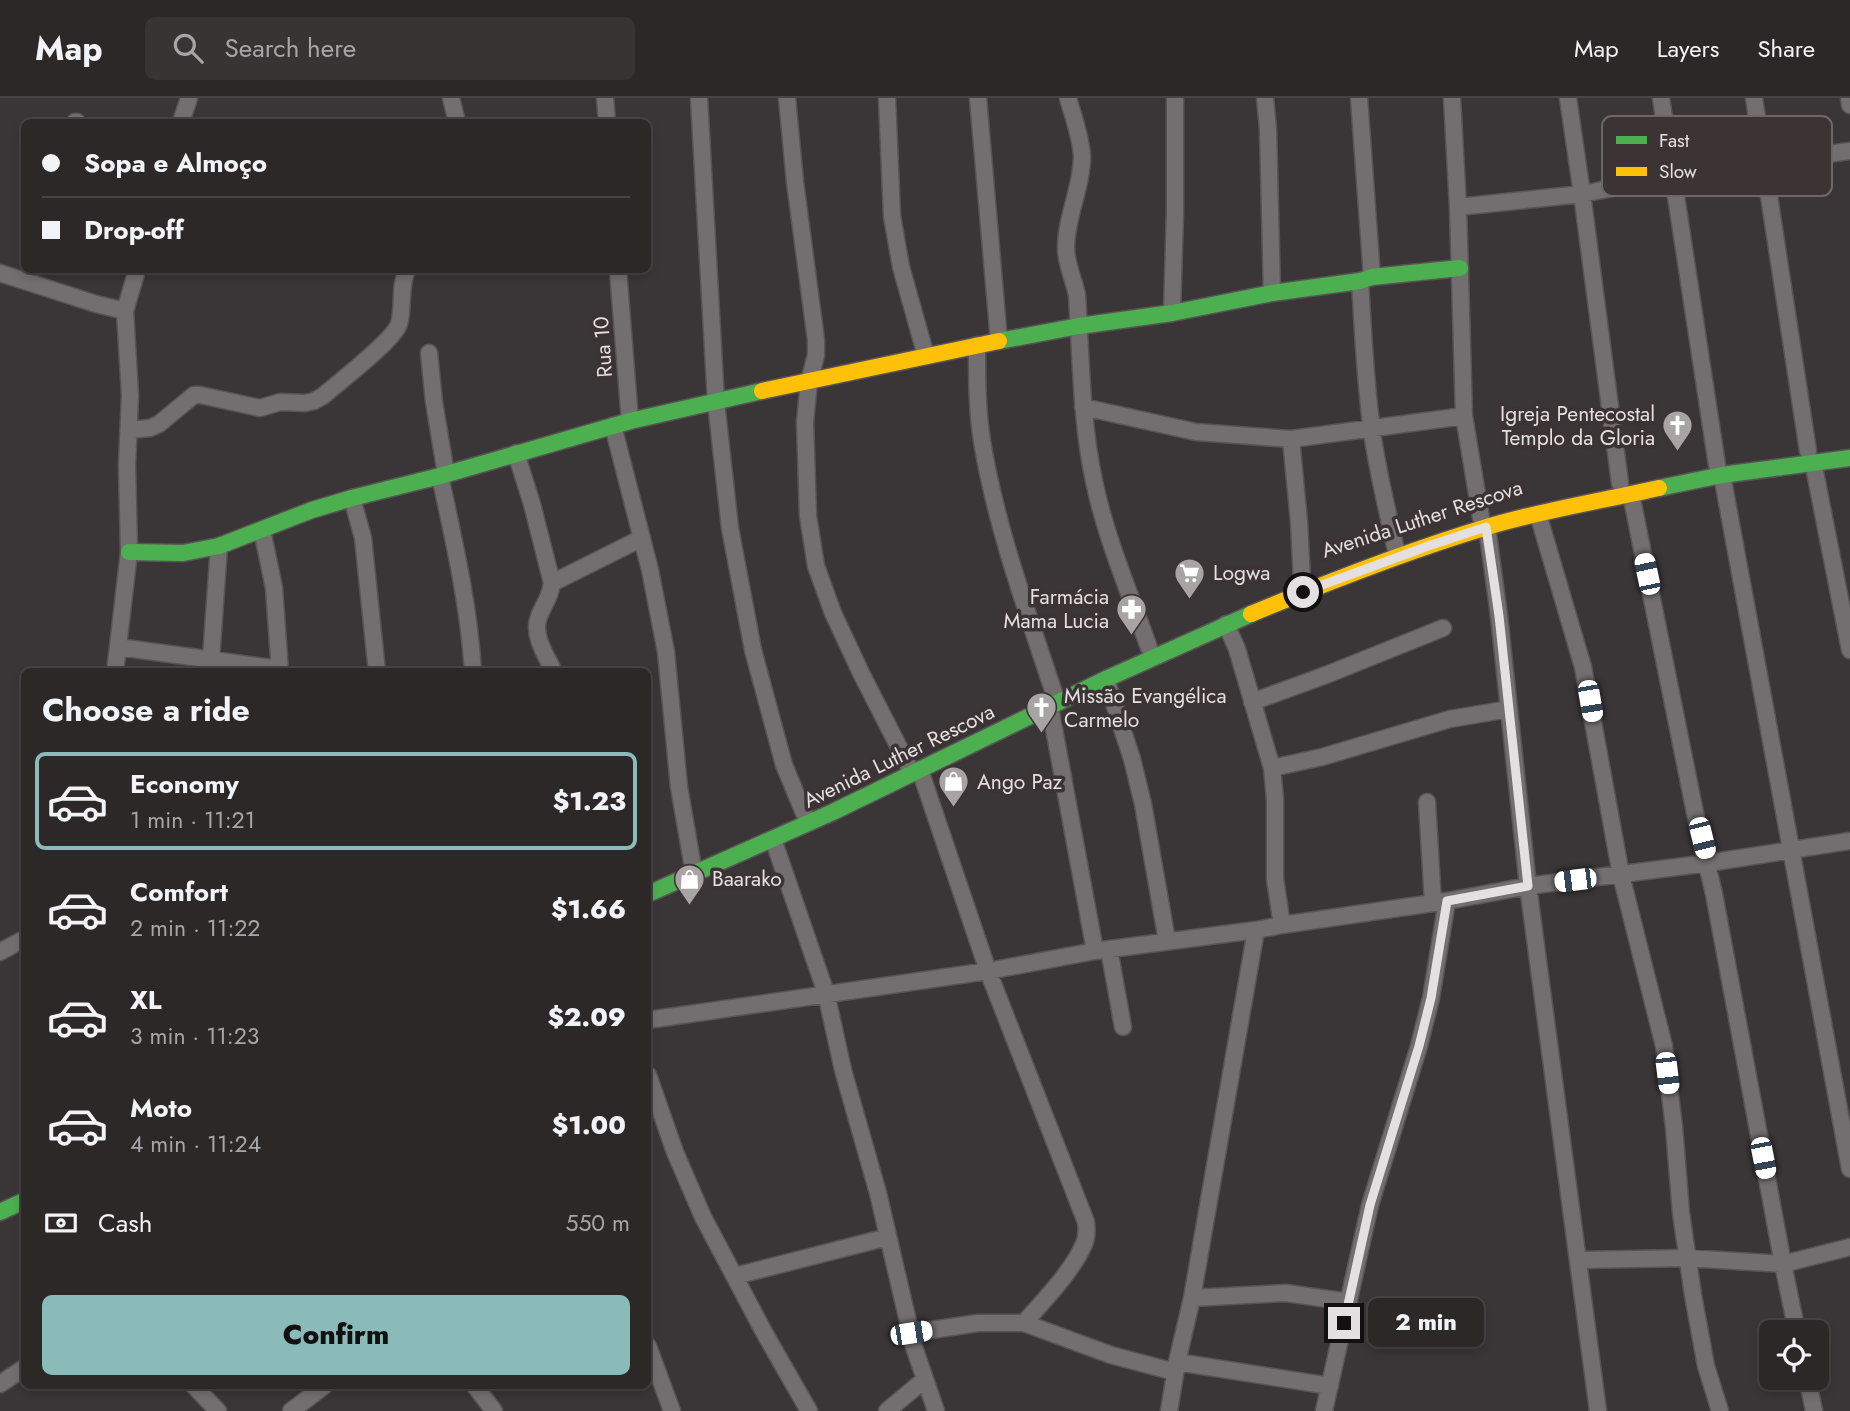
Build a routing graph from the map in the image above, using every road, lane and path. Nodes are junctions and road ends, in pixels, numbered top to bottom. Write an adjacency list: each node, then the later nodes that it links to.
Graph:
1 (189, 98): 20 (street)
2 (451, 98): 21 (street)
3 (605, 98): 22 (street)
4 (699, 98): 45 (street)
5 (786, 98): 44 (street)
6 (887, 98): 43 (street)
7 (978, 98): 40 (street)
8 (1068, 98): 39 (street)
9 (1175, 98): 38 (street)
10 (1265, 98): 36 (street)
11 (1359, 98): 35 (street)
12 (1452, 98): 29 (street)
13 (1568, 98): 26 (street)
14 (1661, 98): 18 (street)
15 (1754, 98): 19 (street)
16 (1849, 98): 17 (street)
17 (1850, 105)
18 (1664, 116)
19 (1757, 116)
20 (182, 119)
21 (456, 119)
22 (607, 119)
23 (1850, 151): 24 (street)
24 (1832, 154)
25 (1602, 190): 26 (street)
26 (1582, 194): 29 (street); 59 (street)
27 (1676, 196): 57 (street)
28 (1771, 196): 55 (street)
29 (1458, 206): 30 (street)
30 (1460, 268): 35 (main road); 47 (street)
31 (0, 273): 37 (street)
32 (136, 273): 37 (street)
33 (406, 273): 51 (street)
34 (618, 273): 48 (street, Rua 10)
35 (1366, 279): 36 (main road); 50 (street)
36 (1272, 293): 38 (main road)
37 (125, 310): 51 (street)
38 (1172, 313): 39 (main road)
39 (1079, 326): 40 (main road); 46 (street)
40 (999, 341): 41 (main road)
41 (977, 345): 43 (main road); 83 (street)
42 (429, 353): 58 (street)
43 (926, 356): 44 (main road)
44 (809, 382): 45 (main road); 86 (street)
45 (716, 402): 48 (main road); 89 (street)
46 (1083, 407): 52 (street); 73 (street)
47 (1464, 416): 50 (street); 62 (street)
48 (630, 421): 49 (main road)
49 (613, 426): 54 (main road); 64 (street)
50 (1371, 429): 52 (street); 66 (street)
51 (129, 430): 67 (street)
52 (1291, 439): 68 (street)
53 (1850, 446): 55 (main road, Avenida Luther Rescova)
54 (516, 453): 58 (main road); 69 (street)
55 (1811, 456): 56 (main road, Avenida Luther Rescova); 57 (main road, Avenida Luther Rescova); 74 (street)
56 (1850, 458)
57 (1719, 470): 59 (main road, Avenida Luther Rescova); 92 (street)
58 (443, 475): 60 (main road); 80 (street)
59 (1625, 488): 61 (main road, Avenida Luther Rescova); 62 (main road, Avenida Luther Rescova); 94 (street)
60 (352, 498): 63 (main road); 79 (street)
61 (1538, 514): 62 (main road, Avenida Luther Rescova); 95 (street)
62 (1484, 523): 66 (main road, Avenida Luther Rescova); 70 (main road, Avenida Luther Rescova); 85 (street)
63 (262, 530): 65 (main road); 78 (street)
64 (642, 538): 69 (street); 93 (street)
65 (219, 546): 67 (main road); 75 (street)
66 (1395, 546): 68 (main road, Avenida Luther Rescova)
67 (129, 552): 72 (street)
68 (1302, 581): 73 (main road, Avenida Luther Rescova)
69 (552, 583): 81 (street)
70 (1226, 624): 82 (main road, Avenida Luther Rescova); 84 (street)
71 (1443, 628): 84 (street)
72 (118, 647): 75 (street); 76 (street)
73 (1149, 648): 83 (main road, Avenida Luther Rescova)
74 (1850, 650)
75 (211, 659): 77 (street)
76 (115, 668)
77 (267, 668)
78 (280, 668)
79 (377, 668)
80 (473, 668)
81 (552, 668)
82 (1106, 679): 83 (main road, Avenida Luther Rescova); 103 (street)
83 (1052, 700): 86 (main road, Avenida Luther Rescova); 104 (street)
84 (1252, 702): 87 (street)
85 (1509, 709): 87 (street); 97 (street)
86 (914, 767): 89 (main road, Avenida Luther Rescova); 90 (main road, Avenida Luther Rescova); 106 (street)
87 (1272, 768): 100 (street)
88 (1427, 802): 99 (street)
89 (804, 813): 93 (main road, Avenida Luther Rescova)
90 (774, 839): 98 (main road, Avenida Luther Rescova); 107 (street)
91 (1850, 841): 92 (street)
92 (1791, 851): 94 (street); 111 (street)
93 (691, 862): 96 (main road, Avenida Luther Rescova)
94 (1708, 863): 95 (street); 120 (street)
95 (1621, 875): 97 (street); 118 (street)
96 (651, 878)
97 (1528, 886): 99 (street); 119 (street)
98 (651, 893)
99 (1440, 902): 100 (street); 123 (street)
100 (1282, 925): 101 (street)
101 (1256, 930): 103 (street); 122 (street)
102 (21, 941): 105 (street)
103 (1167, 941): 104 (street)
104 (1102, 950): 106 (street); 109 (street)
105 (0, 952)
106 (988, 971): 107 (street); 125 (street)
107 (826, 993): 108 (street); 116 (street)
108 (651, 1020)
109 (1123, 1027)
110 (651, 1084): 121 (street)
111 (1850, 1169)
112 (21, 1191): 113 (main road)
113 (0, 1201)
114 (21, 1202): 115 (main road)
115 (0, 1212)
116 (888, 1237): 121 (street); 126 (street)
117 (1850, 1247): 120 (street)
118 (1687, 1258): 119 (street); 120 (street); 147 (street)
119 (1579, 1260): 146 (street)
120 (1783, 1264): 124 (street)
121 (735, 1276): 141 (street)
122 (1192, 1298): 123 (street); 128 (street)
123 (1349, 1302): 132 (street)
124 (1795, 1320)
125 (1024, 1323): 126 (street); 128 (street)
126 (911, 1333): 130 (street)
127 (651, 1354): 140 (street)
128 (1176, 1367): 132 (street); 144 (street)
129 (21, 1369): 131 (street)
130 (924, 1380): 142 (street); 143 (street)
131 (0, 1384)
132 (1330, 1386): 145 (street)
133 (197, 1389): 138 (street)
134 (320, 1389): 139 (street)
135 (477, 1389): 137 (street)
136 (1810, 1390): 148 (street)
137 (488, 1409)
138 (218, 1411)
139 (291, 1411)
140 (672, 1411)
141 (809, 1411)
142 (887, 1411)
143 (936, 1411)
144 (1169, 1411)
145 (1325, 1411)
146 (1598, 1411)
147 (1720, 1411)
148 (1814, 1411)

